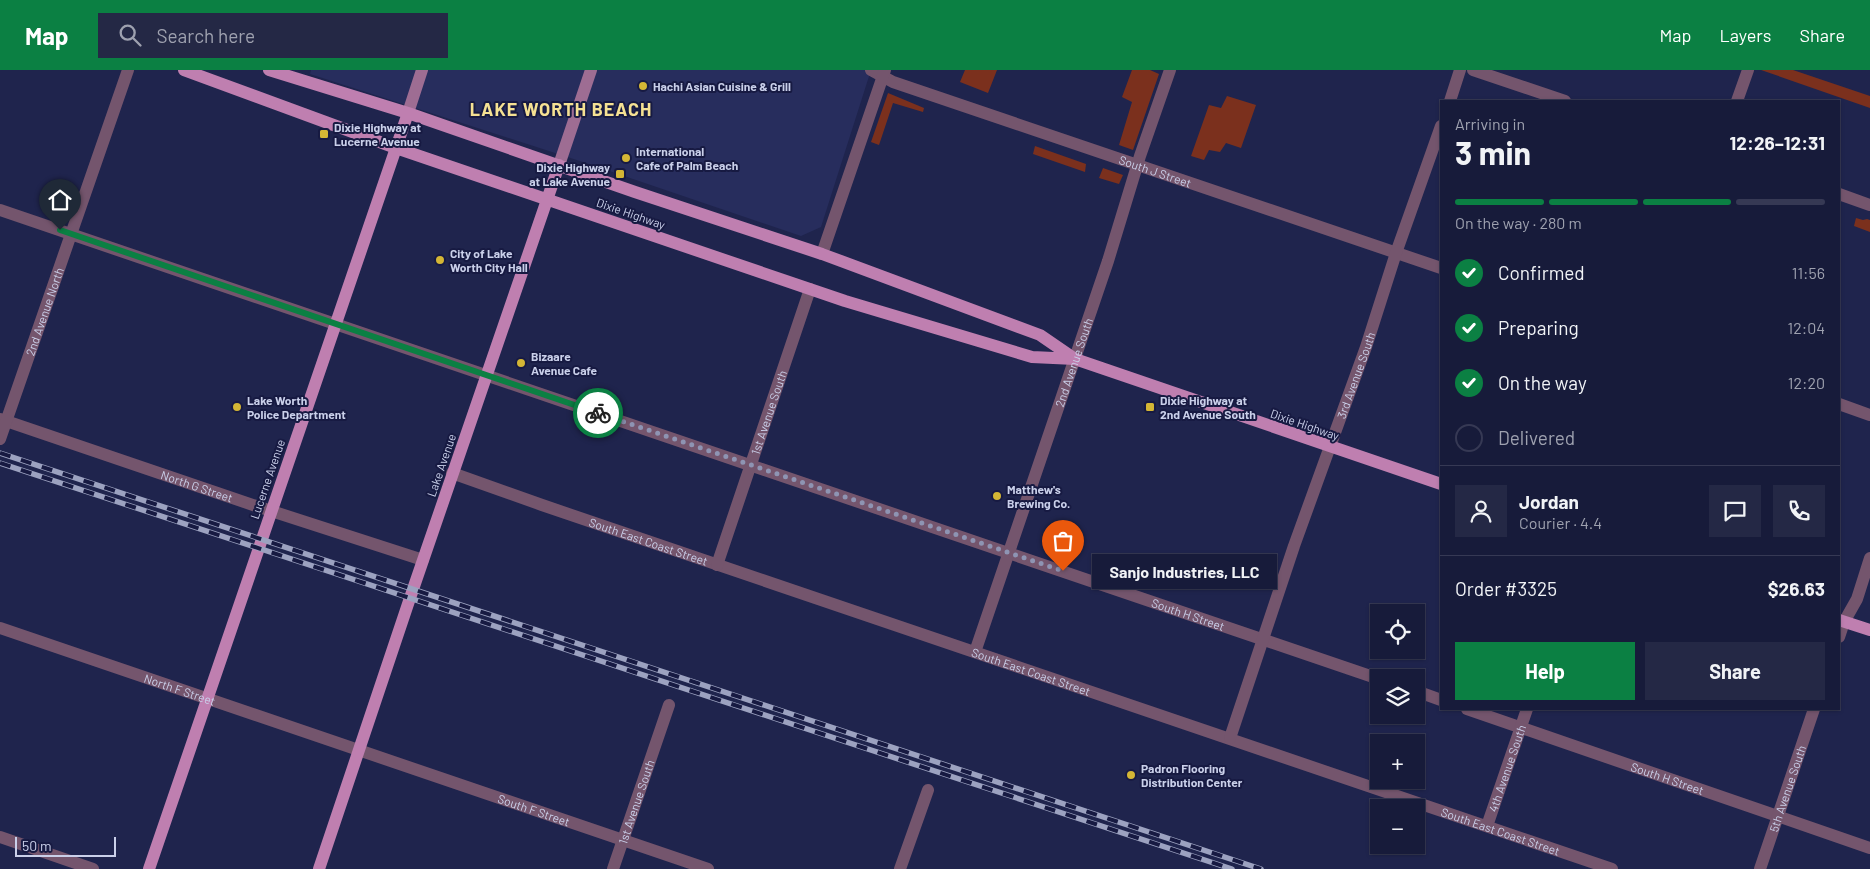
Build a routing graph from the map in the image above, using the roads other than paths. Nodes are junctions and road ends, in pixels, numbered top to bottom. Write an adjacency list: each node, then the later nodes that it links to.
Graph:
1 (128, 70): 23 (street, 2nd Avenue North)
2 (184, 70): 16 (main road, Dixie Highway)
3 (269, 70): 14 (main road, Dixie Highway)
4 (422, 70): 14 (main road, Lucerne Avenue)
5 (592, 70): 17 (main road, Lake Avenue)
6 (1170, 70): 18 (street, 2nd Avenue South)
7 (1460, 70): 11 (street)
8 (1473, 70): 12 (street)
9 (1748, 70): 13 (street)
10 (880, 72): 18 (street, South J Street); 25 (street)
11 (1450, 100)
12 (1562, 100)
13 (1737, 100)
14 (408, 113): 16 (main road, Lucerne Avenue); 17 (main road, Dixie Highway)
15 (1440, 129): 24 (street, 3rd Avenue South)
16 (396, 148): 20 (main road, Dixie Highway); 28 (main road, Lucerne Avenue)
17 (559, 166): 20 (main road, Lake Avenue); 25 (main road, Dixie Highway)
18 (1138, 166): 24 (street, South J Street); 29 (street, 2nd Avenue South)
19 (1840, 194): 21 (street)
20 (548, 199): 27 (main road, Dixie Highway); 30 (main road, Lake Avenue)
21 (1870, 205)
22 (0, 210): 23 (street, South H Street)
23 (71, 234): 28 (street, South H Street); 33 (street, 2nd Avenue North)
24 (1396, 253): 26 (street, South J Street); 35 (street, 3rd Avenue South)
25 (822, 254): 29 (main road, Dixie Highway)
26 (1440, 268)
27 (810, 289): 29 (main road, Dixie Highway); 36 (street, 1st Avenue South)
28 (334, 324): 30 (street, South H Street); 39 (main road, Lucerne Avenue)
29 (1075, 359): 35 (main road, Dixie Highway); 40 (street, 2nd Avenue South)
30 (487, 376): 36 (street, South H Street); 37 (main road, Lake Avenue)
31 (1840, 404): 32 (street)
32 (1870, 415)
33 (3, 420): 34 (street, 2nd Avenue North); 39 (street, North G Street)
34 (0, 439)
35 (1330, 447): 38 (main road, Dixie Highway); 47 (street, 3rd Avenue South)
36 (751, 465): 40 (street, South H Street); 43 (street, 1st Avenue South)
37 (452, 473): 42 (main road, Lake Avenue); 43 (street, South East Coast Street)
38 (1440, 484)
39 (271, 511): 42 (street, North G Street); 51 (main road, Lucerne Avenue)
40 (1008, 553): 47 (street, South H Street); 48 (street, 2nd Avenue South)
41 (1870, 558): 44 (street)
42 (423, 560): 59 (main road, Lake Avenue)
43 (717, 565): 48 (street, South East Coast Street)
44 (1841, 621): 46 (main road)
45 (0, 628): 51 (street, North F Street)
46 (1870, 630)
47 (1263, 639): 49 (street, South H Street); 58 (street, 3rd Avenue South)
48 (975, 652): 58 (street, South East Coast Street)
49 (1370, 676)
50 (1425, 695): 52 (street)
51 (207, 699): 59 (street, North F Street); 67 (main road, Lucerne Avenue)
52 (1440, 700)
53 (669, 705): 64 (street, 1st Avenue South)
54 (1470, 710): 57 (street, South H Street)
55 (1527, 710): 57 (street, 4th Avenue South)
56 (1814, 710): 61 (street, 5th Avenue South)
57 (1520, 727): 61 (street, South H Street); 62 (street, 4th Avenue South)
58 (1230, 738): 62 (street, South East Coast Street)
59 (360, 750): 64 (street, South F Street); 68 (main road, Lake Avenue)
60 (928, 790): 71 (street)
61 (1778, 815): 65 (street, South H Street); 73 (street, 5th Avenue South)
62 (1487, 826): 72 (street, South East Coast Street)
63 (0, 837): 66 (street)
64 (623, 840): 69 (street, 1st Avenue South); 70 (street, South F Street)
65 (1870, 848)
66 (93, 869)
67 (149, 869)
68 (319, 869)
69 (613, 869)
70 (708, 869)
71 (900, 869)
72 (1612, 869)
73 (1760, 869)

